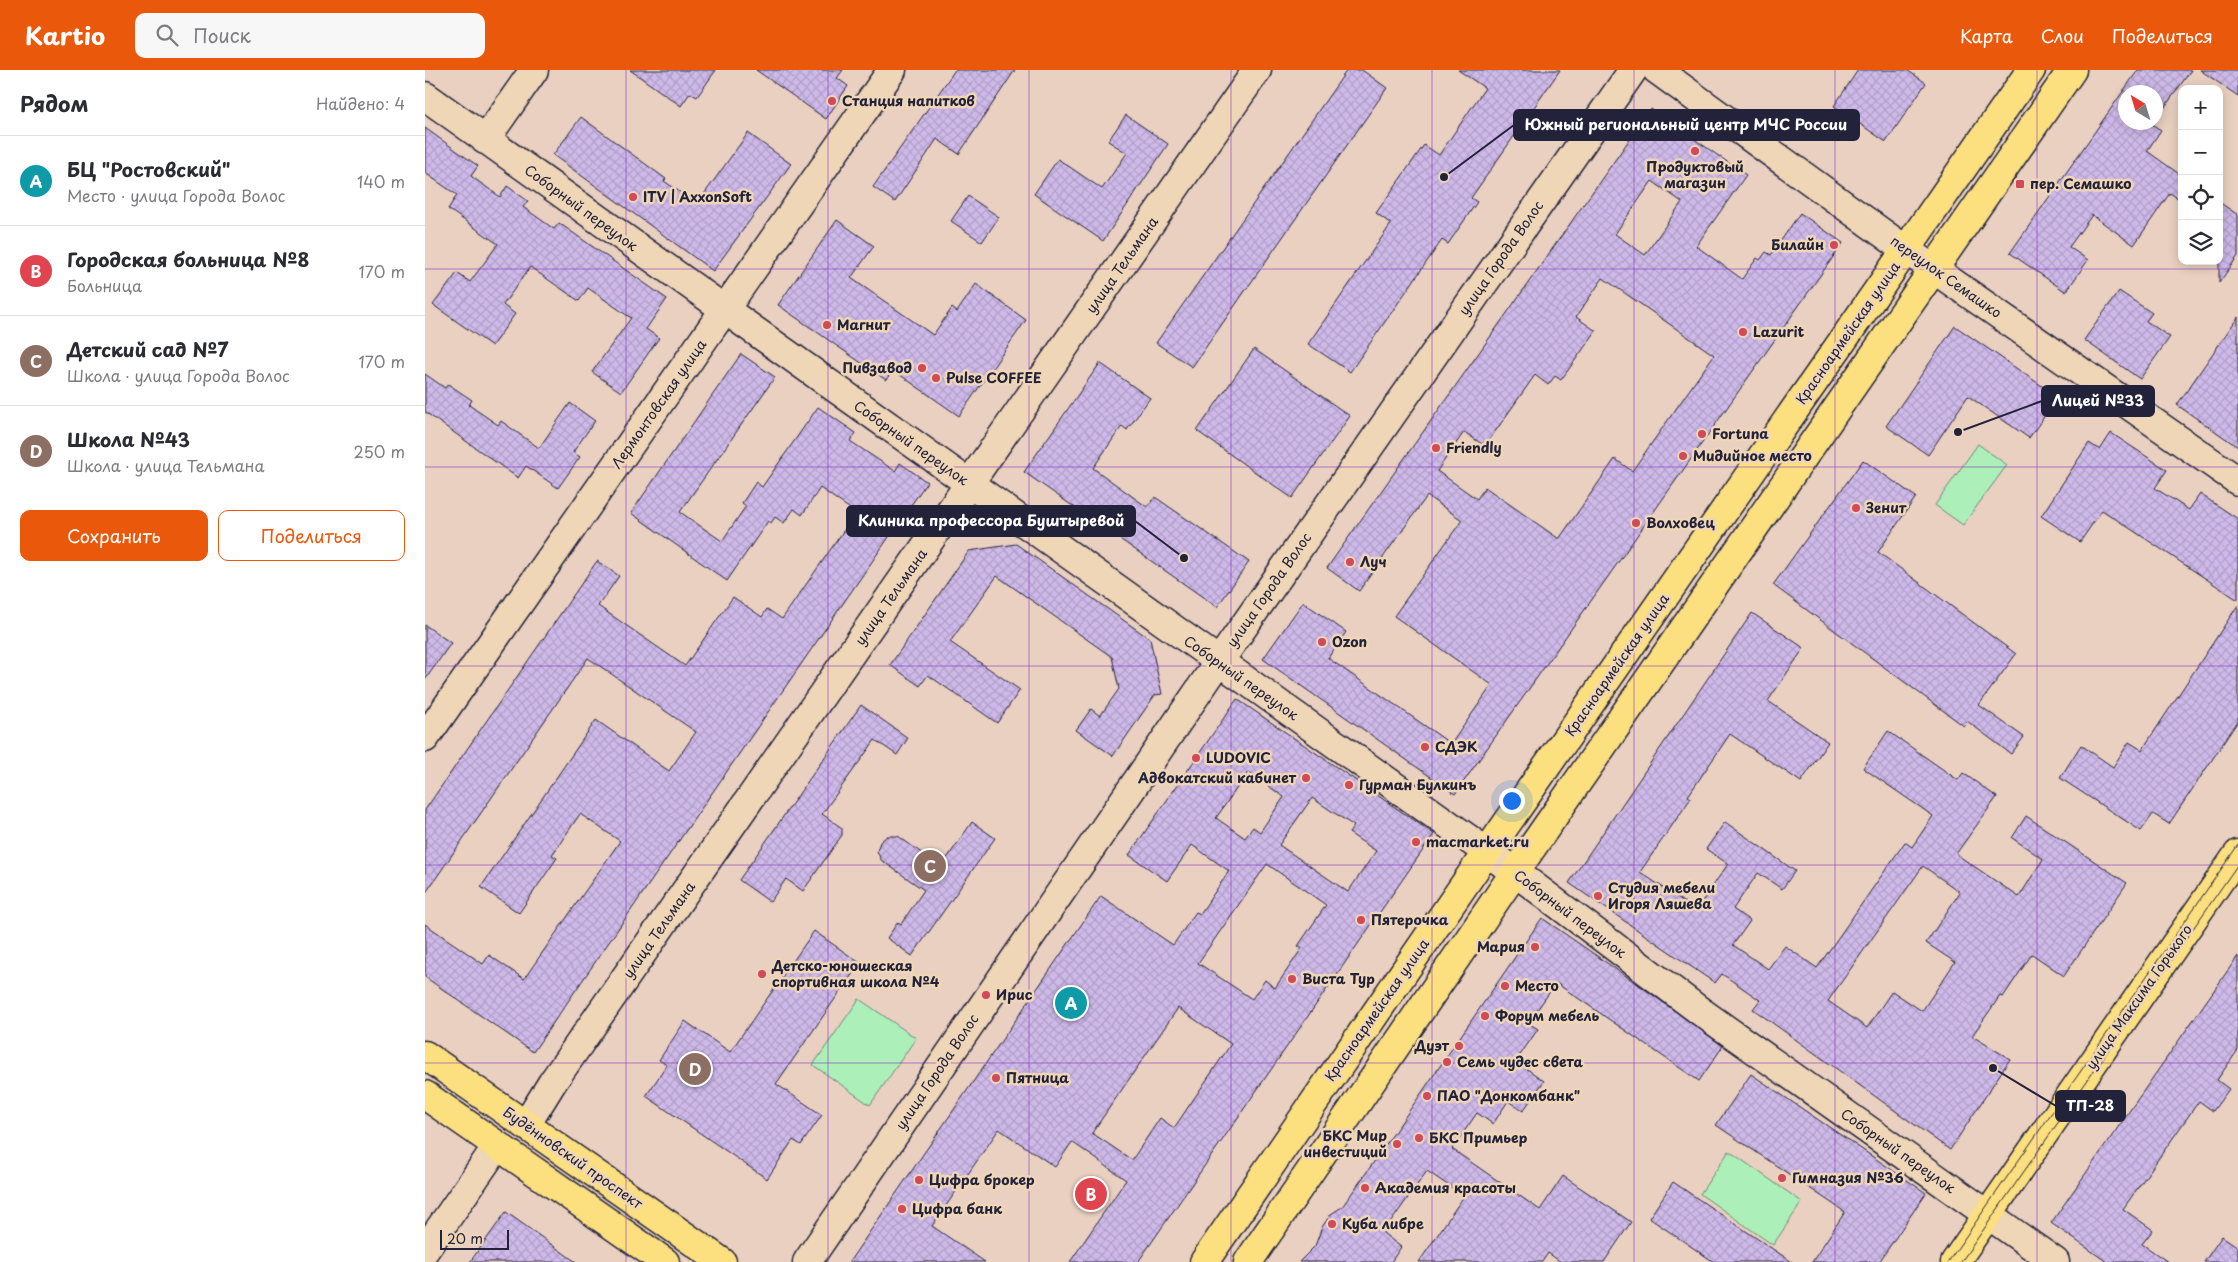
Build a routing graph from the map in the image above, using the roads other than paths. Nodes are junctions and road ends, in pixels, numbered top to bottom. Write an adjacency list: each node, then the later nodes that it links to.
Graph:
1 (534, 70): 9 (street)
2 (893, 70): 12 (street, Лермонтовская улица)
3 (1257, 70): 14 (street, улица Тельмана)
4 (1633, 70): 15 (street, улица Города Волос)
5 (1657, 70): 10 (street, переулок Семашко)
6 (2031, 70): 10 (main road, Красноармейская улица)
7 (2072, 70): 11 (main road)
8 (425, 96): 9 (street, Соборный переулок)
9 (485, 140): 12 (street, Соборный переулок)
10 (1906, 250): 11 (street, переулок Семашко); 17 (main road, Красноармейская улица)
11 (1934, 269): 13 (street, переулок Семашко); 19 (main road)
12 (724, 311): 14 (street, Соборный переулок); 16 (street, Лермонтовская улица)
13 (2238, 481)
14 (969, 484): 15 (street, Соборный переулок); 22 (street, улица Тельмана)
15 (1219, 662): 17 (street, Соборный переулок); 28 (street, улица Города Волос)
16 (425, 738)
17 (1486, 852): 19 (street, Соборный переулок); 29 (main road, Красноармейская улица)
18 (2238, 854): 24 (main road, улица Максима Горького)
19 (1515, 872): 24 (street, Соборный переулок); 30 (main road)
20 (425, 1055): 22 (main road, Будённовский проспект)
21 (425, 1095): 23 (main road)
22 (526, 1125): 27 (main road, Будённовский проспект)
23 (497, 1146): 25 (street); 26 (main road)
24 (1988, 1214): 31 (main road, улица Максима Горького); 32 (street, Соборный переулок)
25 (425, 1250)
26 (665, 1262)
27 (722, 1262)
28 (807, 1262)
29 (1204, 1262)
30 (1248, 1262)
31 (1955, 1262)
32 (2055, 1262)

